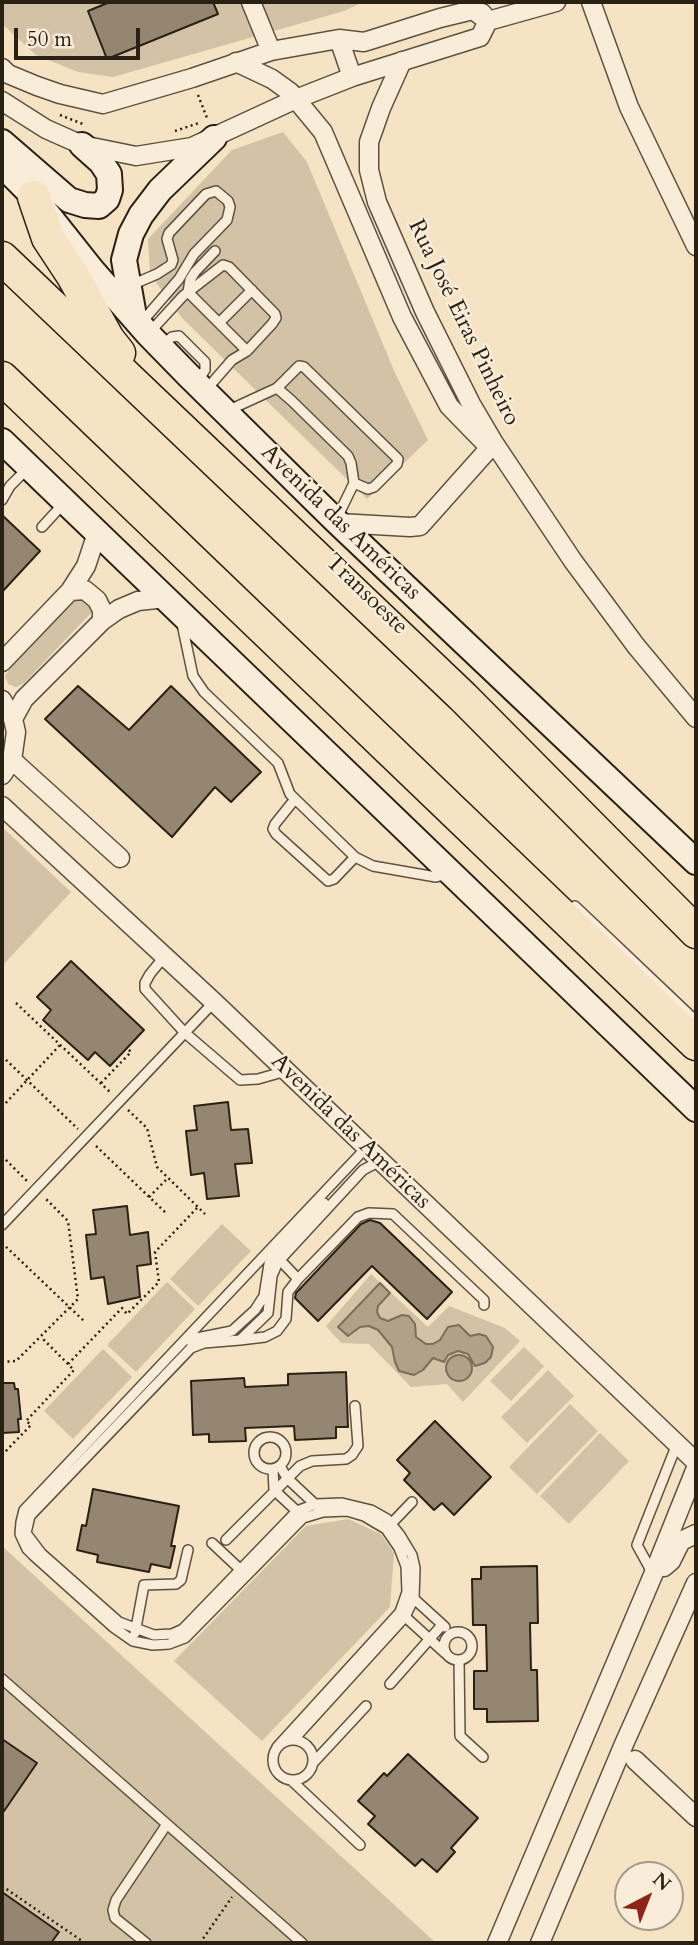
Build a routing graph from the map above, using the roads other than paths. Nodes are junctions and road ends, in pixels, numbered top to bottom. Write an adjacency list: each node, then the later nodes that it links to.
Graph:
1 (251, 2): 8 (street)
2 (474, 2): 6 (street)
3 (556, 2): 6 (street)
4 (591, 2): 20 (street)
5 (444, 10): 6 (street); 7 (street)
6 (488, 21): 9 (street)
7 (340, 39): 8 (street); 12 (street)
8 (271, 51): 10 (street)
9 (402, 61): 12 (street); 35 (street, Rua José Eiras Pinheiro)
10 (236, 62): 11 (street); 13 (street)
11 (2, 68)
12 (352, 77): 13 (street)
13 (296, 99): 16 (street); 35 (street)
14 (2, 101): 15 (street)
15 (86, 136): 16 (street); 17 (main road)
16 (214, 138): 23 (main road)
17 (2, 142)
18 (2, 165): 19 (main road, Avenida das Américas)
19 (34, 198): 27 (main road, Avenida das Américas); 33 (highway)
20 (696, 246)
21 (215, 251): 25 (lane)
22 (2, 258): 33 (highway, Avenida das Américas)
23 (127, 286): 27 (main road); 27 (lane)
24 (252, 289): 25 (lane); 26 (lane); 28 (lane)
25 (188, 292): 26 (lane); 27 (lane)
26 (219, 323): 28 (lane)
27 (145, 330): 30 (main road, Avenida das Américas)
28 (247, 351): 30 (lane)
29 (2, 378): 64 (highway)
30 (200, 387): 32 (main road, Avenida das Américas)
31 (277, 388): 32 (lane); 37 (lane); 37 (lane)
32 (225, 412): 40 (main road, Avenida das Américas)
33 (177, 424): 59 (highway, Avenida das Américas)
34 (2, 441): 36 (main road)
35 (491, 445): 40 (street); 48 (street, Rua José Eiras Pinheiro)
36 (29, 467): 38 (lane); 39 (main road)
37 (354, 483): 40 (lane)
38 (2, 500)
39 (65, 502): 41 (lane); 42 (main road)
40 (337, 522): 56 (main road, Avenida das Américas)
41 (42, 527)
42 (97, 533): 43 (street); 44 (main road)
43 (70, 591): 45 (street); 46 (street)
44 (173, 605): 45 (street); 52 (lane); 57 (main road)
45 (102, 621): 49 (street)
46 (2, 662)
47 (2, 700): 49 (street)
48 (696, 718)
49 (13, 719): 50 (street)
50 (12, 760): 51 (street); 55 (street)
51 (2, 775)
52 (295, 799): 54 (lane); 54 (lane)
53 (2, 806): 60 (street, Avenida das Américas)
54 (355, 857): 57 (lane)
55 (120, 858)
56 (696, 862)
57 (452, 874): 66 (main road)
58 (565, 897): 62 (lane)
59 (696, 932)
60 (164, 957): 61 (street, Avenida das Américas); 63 (lane)
61 (214, 1002): 63 (lane); 65 (street, Avenida das Américas)
62 (696, 1021)
63 (184, 1032): 65 (lane); 68 (lane)
64 (696, 1044)
65 (286, 1071): 67 (street, Avenida das Américas)
66 (696, 1109)
67 (372, 1154): 69 (lane); 72 (lane); 72 (lane); 75 (street, Avenida das Américas)
68 (2, 1225)
69 (280, 1260): 70 (lane); 73 (lane)
70 (298, 1279): 71 (lane); 73 (lane)
71 (484, 1305)
72 (186, 1340): 97 (lane)
73 (240, 1340): 94 (lane)
74 (355, 1406): 78 (lane)
75 (677, 1444): 76 (street, Avenida das Américas); 89 (lane)
76 (696, 1462)
77 (696, 1468): 89 (street)
78 (287, 1478): 79 (lane); 79 (lane); 81 (lane)
79 (274, 1490): 82 (lane); 85 (lane)
80 (412, 1502): 83 (lane)
81 (319, 1508): 82 (lane); 83 (lane)
82 (300, 1514): 88 (lane)
83 (389, 1526): 91 (lane)
84 (696, 1534): 89 (street)
85 (226, 1540)
86 (212, 1543): 88 (lane)
87 (188, 1550): 94 (lane)
88 (243, 1573): 94 (lane); 97 (lane)
89 (653, 1575): 116 (street)
90 (696, 1583): 104 (street)
91 (410, 1595): 92 (lane); 93 (lane)
92 (402, 1614): 96 (lane); 103 (lane); 105 (lane)
93 (442, 1625): 95 (lane); 96 (lane)
94 (136, 1628): 97 (lane)
95 (451, 1633): 98 (lane); 99 (lane)
96 (430, 1639): 98 (lane); 101 (lane)
97 (133, 1641)
98 (447, 1654): 99 (lane)
99 (459, 1660): 106 (lane)
100 (2, 1679): 112 (lane)
101 (390, 1684)
102 (366, 1706): 108 (lane)
103 (294, 1739): 105 (lane); 108 (lane)
104 (624, 1744): 107 (lane); 109 (street)
105 (277, 1747): 110 (lane)
106 (483, 1757)
107 (635, 1760): 109 (lane); 111 (street)
108 (314, 1762): 110 (lane)
109 (616, 1767): 117 (street)
110 (291, 1780): 113 (lane)
111 (696, 1817)
112 (167, 1824): 114 (lane); 115 (lane)
113 (360, 1845)
114 (146, 1943)
115 (302, 1943)
116 (498, 1943)
117 (540, 1943)

